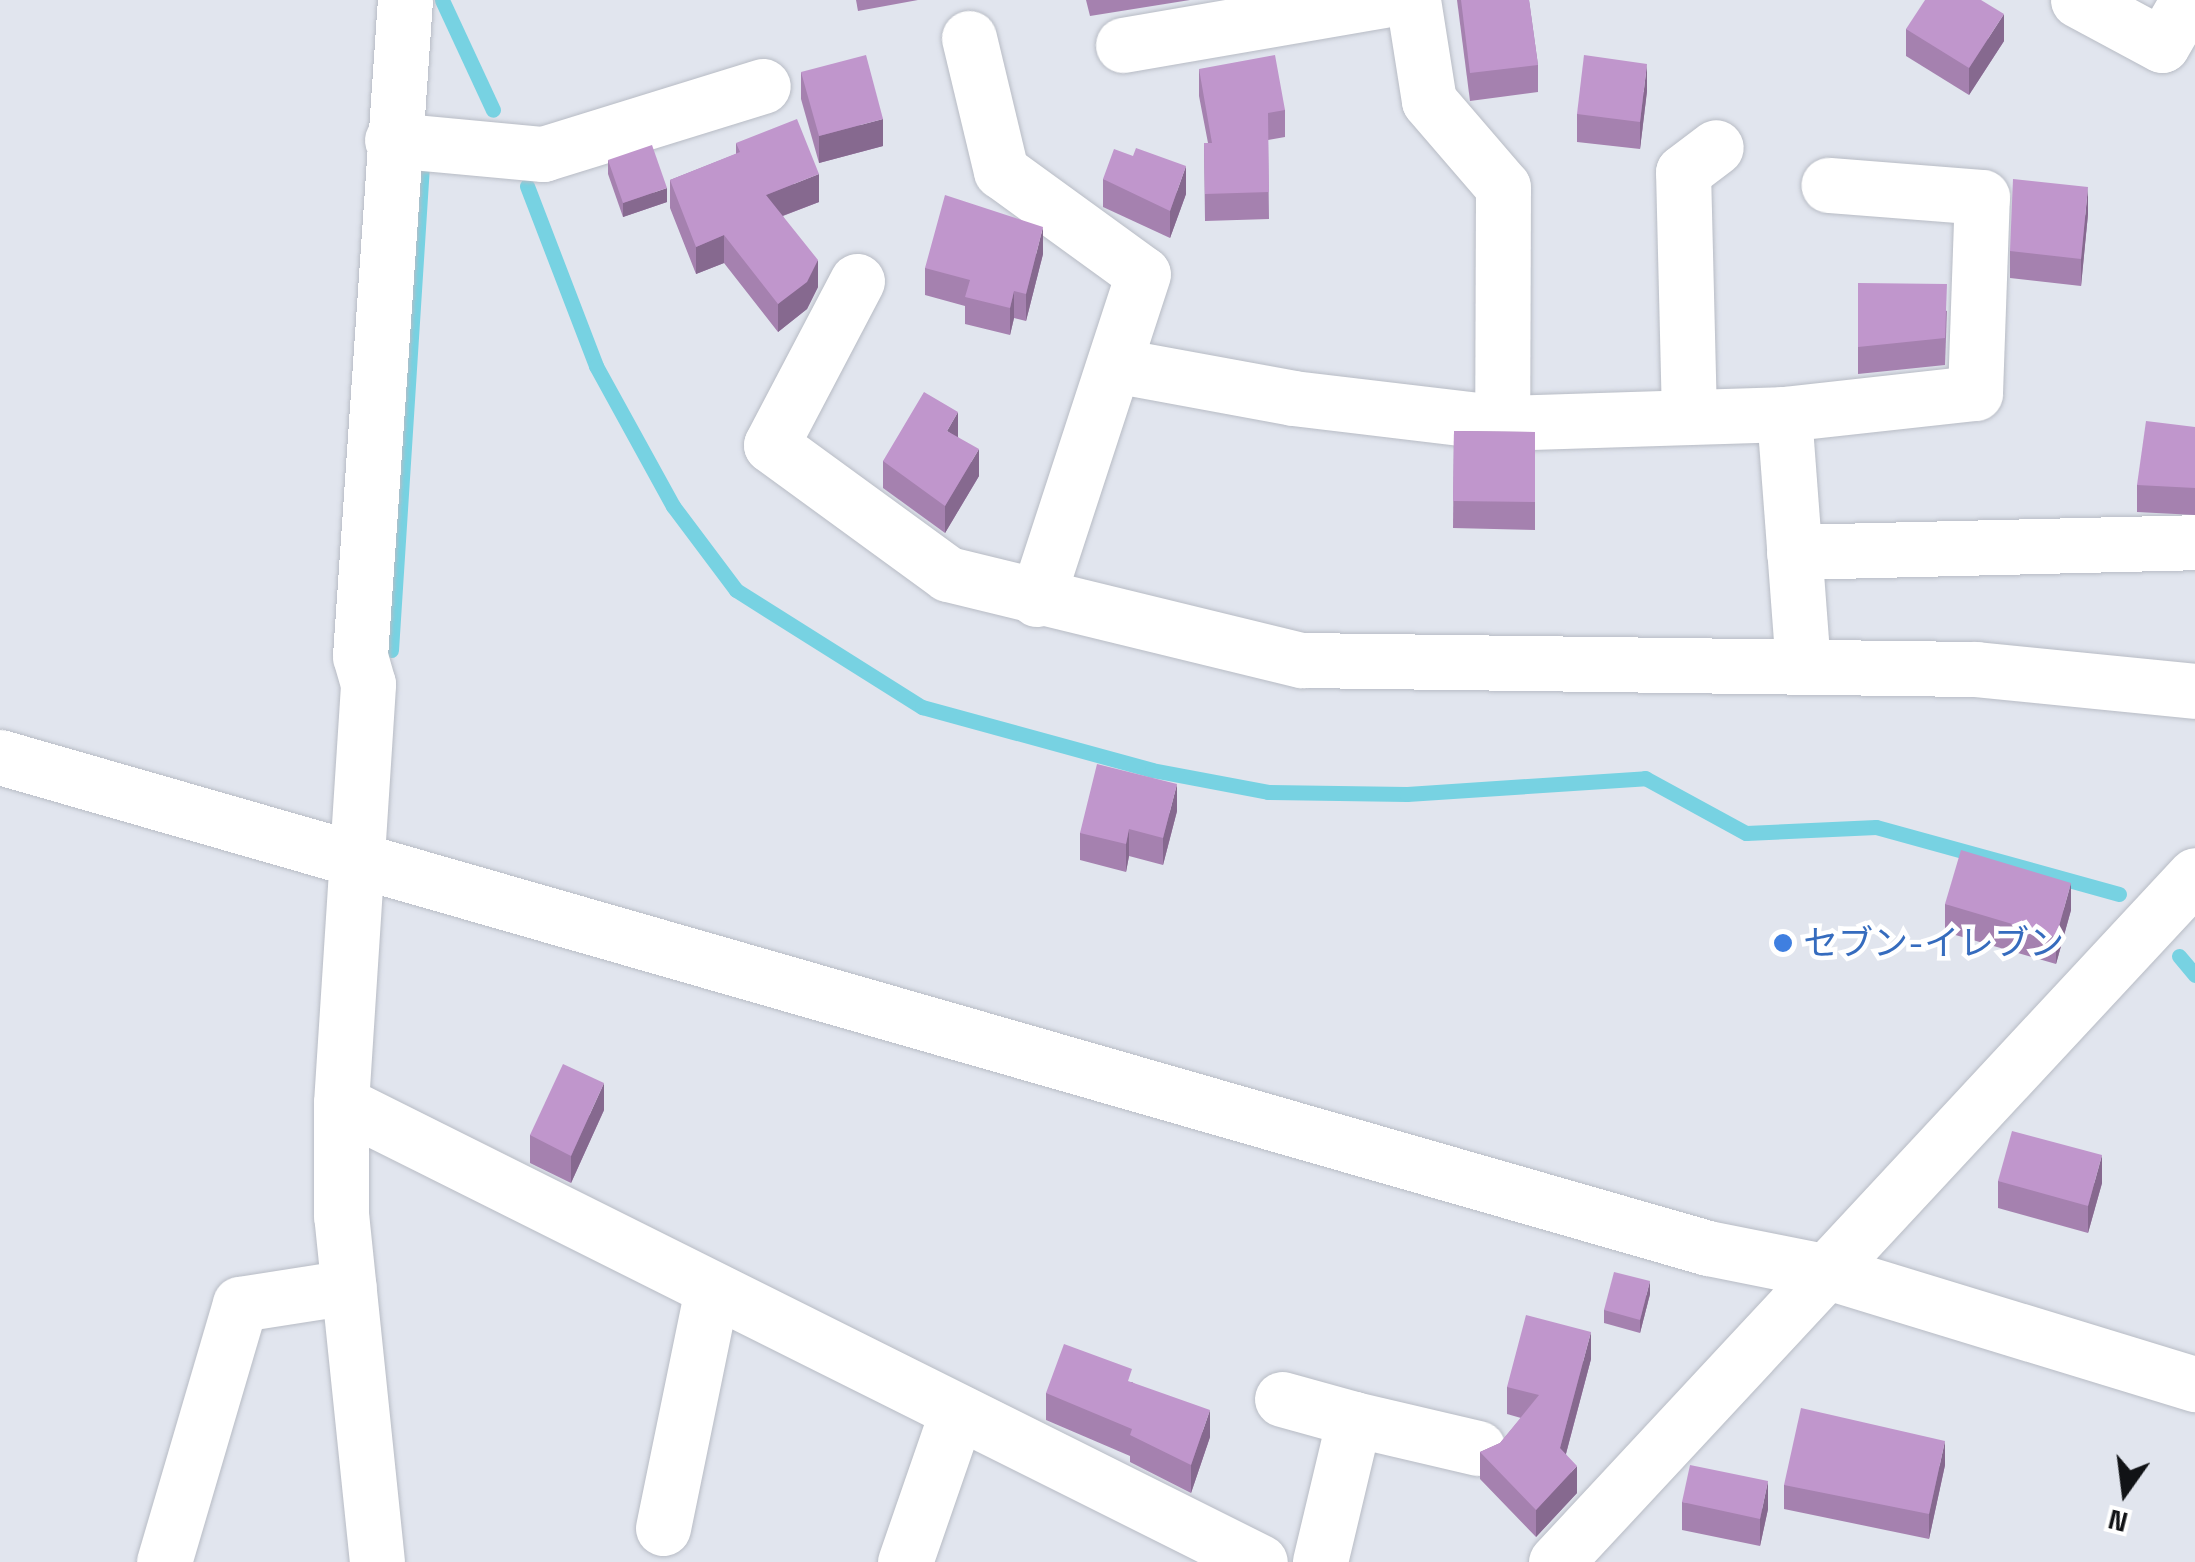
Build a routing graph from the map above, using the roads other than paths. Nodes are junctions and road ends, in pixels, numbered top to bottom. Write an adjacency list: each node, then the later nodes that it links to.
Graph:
1 (404, 0): 9 (street)
2 (1383, 0): 7 (street)
3 (1413, 0): 16 (street)
4 (2078, 0): 5 (street)
5 (2188, 0)
6 (970, 38): 13 (street)
7 (1124, 46)
8 (763, 86): 9 (street)
9 (392, 140): 23 (street)
10 (1716, 147): 15 (street)
11 (1828, 185): 14 (street)
12 (856, 281): 19 (street)
13 (1114, 365): 16 (street); 19 (street)
14 (1784, 414): 15 (street); 18 (street)
15 (1690, 416): 16 (street)
16 (1502, 423)
17 (2195, 542): 18 (street)
18 (1794, 552): 20 (street)
19 (1037, 599): 20 (street)
20 (1803, 665): 21 (street)
21 (2195, 691)
22 (0, 757): 23 (street)
23 (360, 865): 25 (street); 26 (street)
24 (2195, 874): 26 (street)
25 (341, 1103): 27 (street); 28 (street)
26 (1828, 1272): 29 (street); 40 (street)
27 (349, 1287): 35 (street); 36 (street)
28 (712, 1290): 31 (street); 34 (street)
29 (2195, 1384)
30 (1282, 1399): 32 (street)
31 (956, 1412): 37 (street); 38 (street)
32 (1354, 1419): 33 (street); 39 (street)
33 (1478, 1448)
34 (663, 1528)
35 (164, 1562)
36 (377, 1562)
37 (904, 1562)
38 (1260, 1562)
39 (1320, 1562)
40 (1556, 1562)

